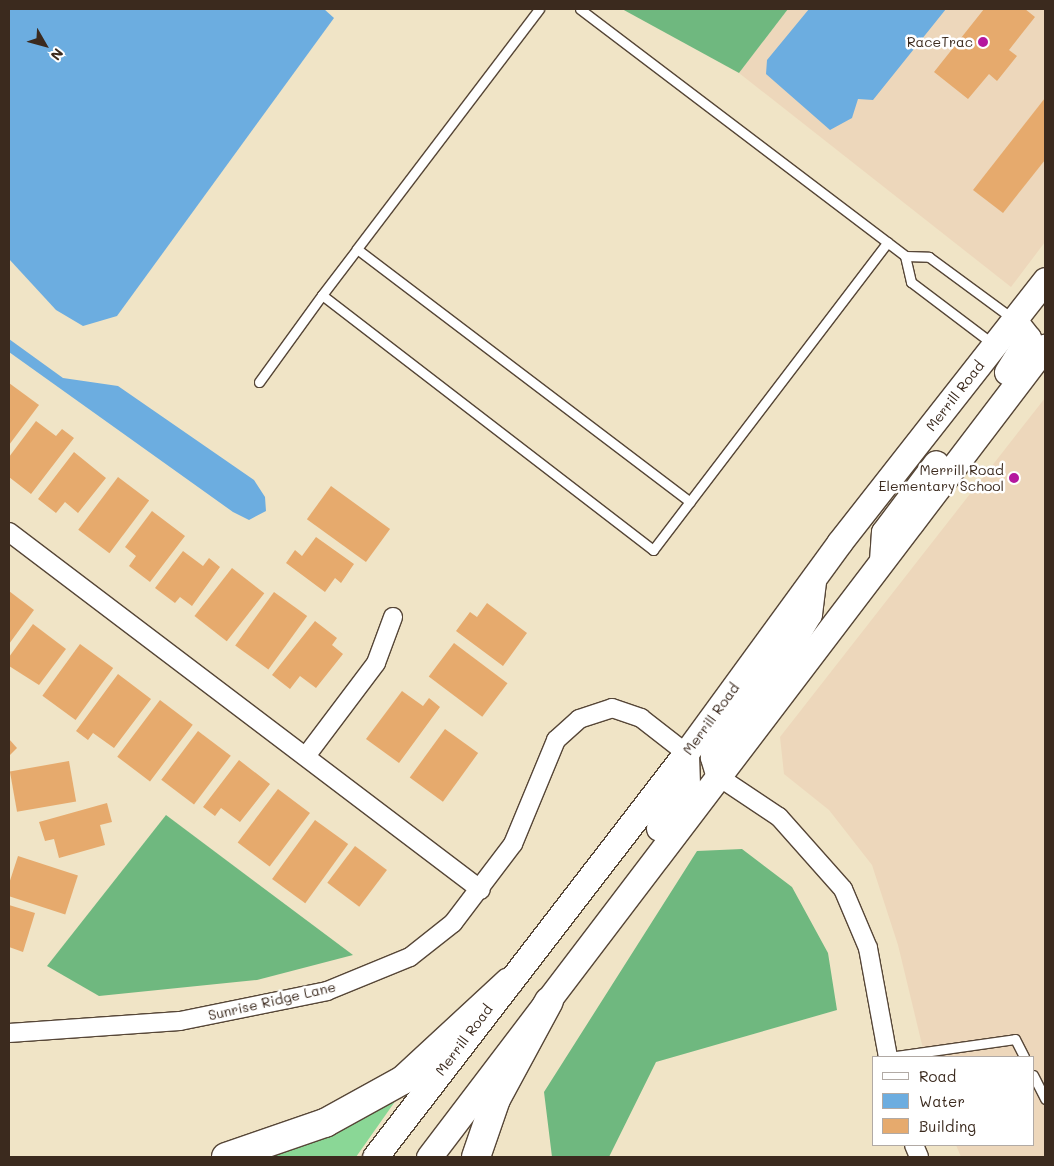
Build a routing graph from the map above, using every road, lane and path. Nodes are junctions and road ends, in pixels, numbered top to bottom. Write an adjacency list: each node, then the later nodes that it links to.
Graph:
1 (538, 9): 4 (lane)
2 (580, 9): 3 (lane)
3 (888, 242): 5 (lane); 12 (lane)
4 (357, 249): 7 (lane); 12 (lane)
5 (905, 256): 8 (lane); 9 (lane)
6 (1045, 280): 8 (main road, Merrill Road)
7 (322, 295): 11 (lane); 12 (lane)
8 (1014, 320): 9 (main road, Merrill Road); 14 (main road)
9 (994, 345): 15 (main road, Merrill Road)
10 (1045, 347): 14 (main road)
11 (259, 382)
12 (690, 502)
13 (9, 532): 18 (street)
14 (882, 563): 19 (main road)
15 (813, 578): 17 (main road, Merrill Road); 19 (main road)
16 (393, 617): 18 (street)
17 (686, 753): 20 (street, Sunrise Ridge Lane); 21 (main road); 22 (main road, Merrill Road)
18 (306, 756): 20 (street)
19 (719, 777): 21 (main road); 25 (street)
20 (482, 890): 24 (street, Sunrise Ridge Lane)
21 (568, 976): 23 (main road)
22 (509, 982): 30 (highway); 31 (main road, Merrill Road)
23 (549, 1001): 32 (main road); 33 (highway)
24 (9, 1033)
25 (889, 1056)
26 (896, 1056): 27 (lane)
27 (1024, 1056)
28 (1034, 1076): 29 (lane)
29 (1045, 1099)
30 (226, 1157)
31 (375, 1157)
32 (429, 1157)
33 (476, 1157)

